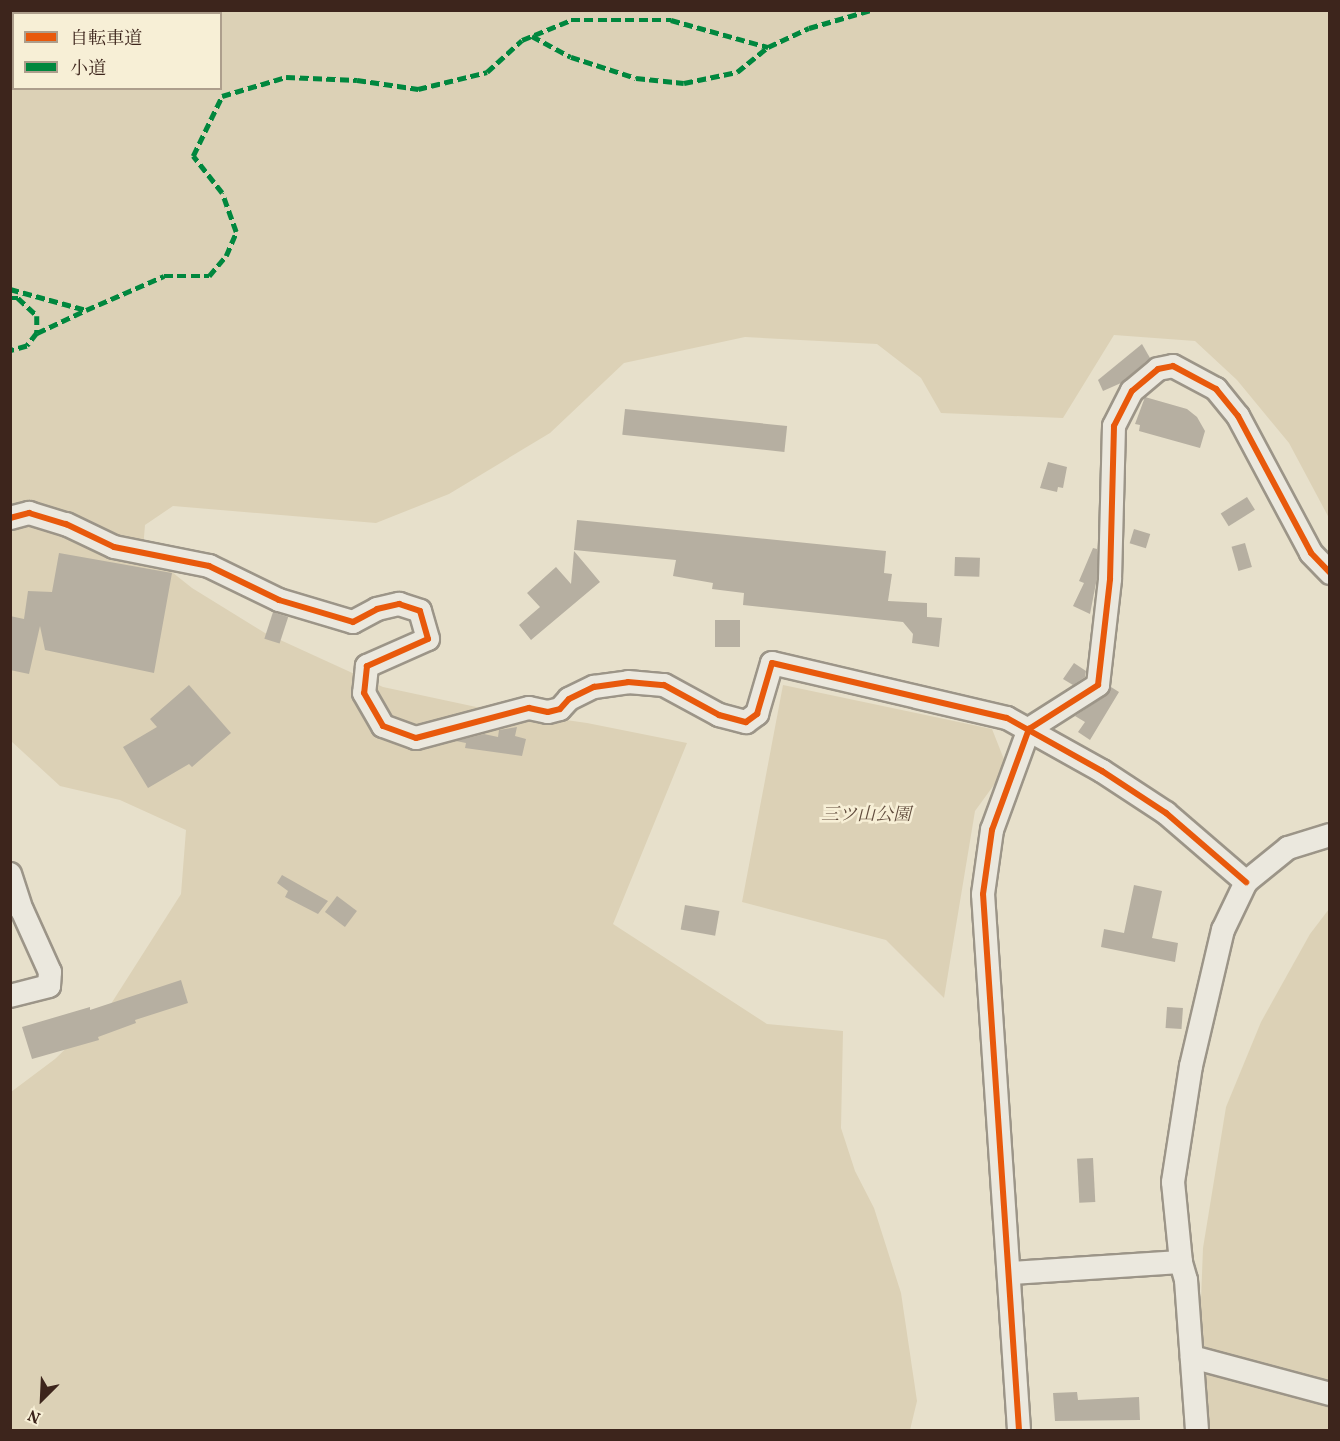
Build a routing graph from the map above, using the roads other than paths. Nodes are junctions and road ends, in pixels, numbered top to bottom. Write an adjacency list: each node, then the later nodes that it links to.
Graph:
1 (10, 518): 3 (street)
2 (1329, 573): 3 (street)
3 (1029, 729): 6 (street); 9 (street)
4 (1329, 835): 6 (street)
5 (10, 874): 7 (street)
6 (1246, 882): 8 (street)
7 (10, 996)
8 (1180, 1262): 9 (street); 10 (street)
9 (1011, 1274): 12 (street)
10 (1192, 1357): 11 (street); 13 (street)
11 (1329, 1394)
12 (1019, 1431)
13 (1197, 1431)

